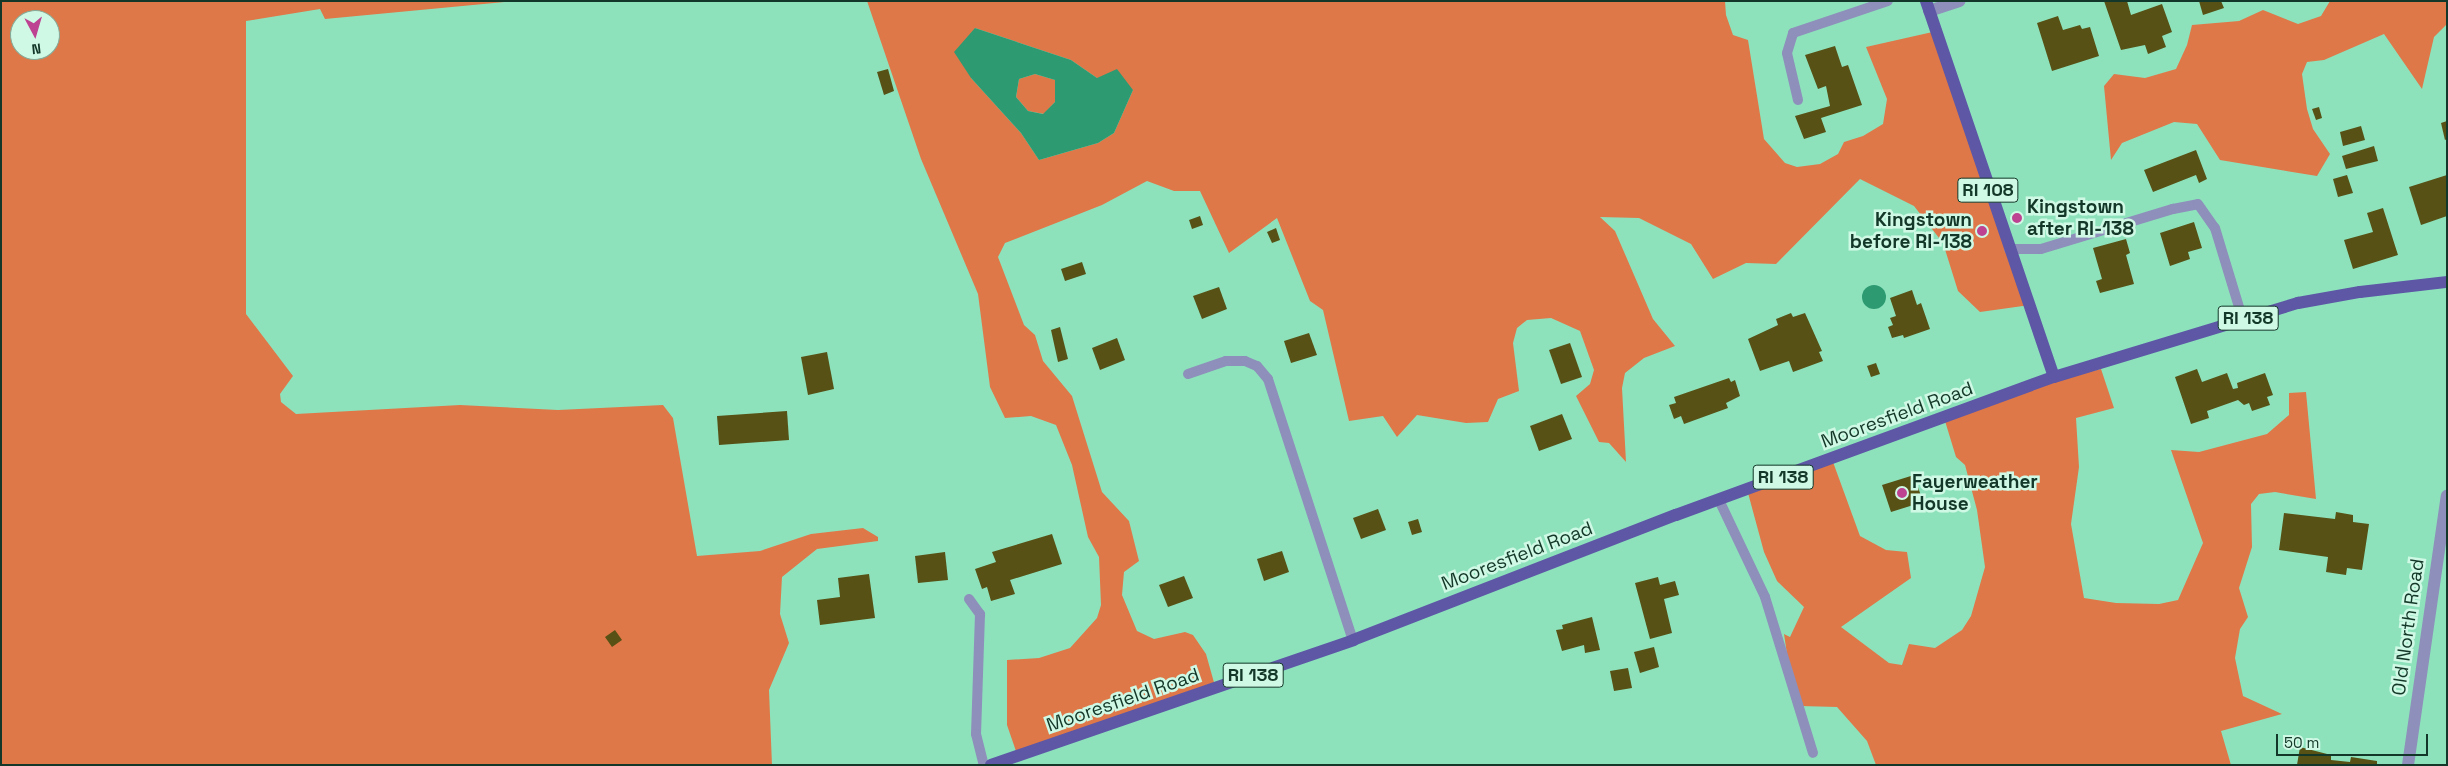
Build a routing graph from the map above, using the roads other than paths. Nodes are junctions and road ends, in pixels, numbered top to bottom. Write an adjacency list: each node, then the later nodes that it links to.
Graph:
1 (1888, 1): 4 (lane)
2 (1959, 1): 3 (street)
3 (1928, 6): 5 (main road, RI 108)
4 (1798, 100)
5 (2009, 249): 7 (lane); 9 (main road, RI 108)
6 (2447, 282): 7 (main road, RI 138)
7 (2243, 320): 9 (main road, RI 138)
8 (1188, 374): 13 (lane)
9 (2054, 377): 11 (main road, Mooresfield Road / RI 138)
10 (2447, 496): 17 (street, Old North Road)
11 (1719, 500): 13 (main road, Mooresfield Road / RI 138); 14 (lane)
12 (969, 598): 15 (lane)
13 (1353, 640): 16 (main road, Mooresfield Road / RI 138)
14 (1813, 754)
15 (984, 765)
16 (992, 765)
17 (2408, 765)

